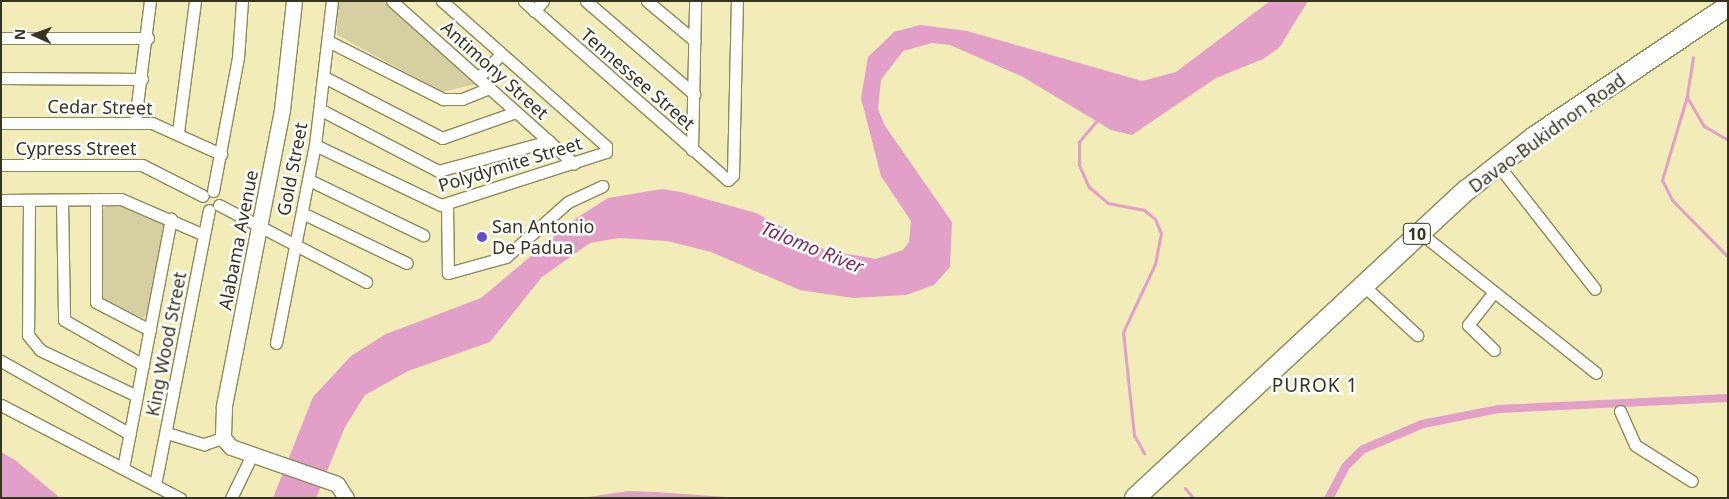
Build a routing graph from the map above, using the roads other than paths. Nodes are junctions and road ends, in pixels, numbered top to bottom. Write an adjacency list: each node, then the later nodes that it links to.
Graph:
1 (150, 1): 17 (street)
2 (195, 1): 31 (street)
3 (242, 1): 35 (street)
4 (294, 1): 50 (street, Alabama Avenue)
5 (332, 1): 19 (street, Gold Street)
6 (392, 1): 23 (street, Antimony Street)
7 (442, 1): 20 (street)
8 (524, 1): 15 (street, Tennessee Street)
9 (543, 1): 15 (street)
10 (586, 1): 26 (street)
11 (695, 1): 18 (street)
12 (737, 1): 34 (street, Tennessee Street)
13 (651, 3): 18 (street)
14 (1728, 6): 38 (highway, Davao-Bukidnon Road / 10)
15 (534, 11): 34 (street, Tennessee Street)
16 (1, 38): 17 (street)
17 (148, 38): 24 (street)
18 (695, 40): 26 (street)
19 (330, 42): 22 (street, Gold Street); 25 (street)
20 (502, 54): 23 (street); 36 (street, Polydymite Street)
21 (1, 78): 24 (street)
22 (326, 78): 27 (street, Gold Street); 28 (street)
23 (478, 78): 25 (street, Antimony Street)
24 (142, 80): 29 (street)
25 (489, 88): 28 (street, Antimony Street)
26 (694, 94): 34 (street)
27 (321, 110): 32 (street); 33 (street, Gold Street)
28 (516, 112): 32 (street, Antimony Street)
29 (135, 121): 30 (street, Cedar Street); 31 (street, Cedar Street)
30 (1, 123)
31 (178, 132): 35 (street, Cedar Street)
32 (549, 142): 36 (street, Antimony Street)
33 (315, 145): 39 (street, Gold Street); 46 (street, Polydymite Street)
34 (692, 150)
35 (221, 154): 41 (street)
36 (574, 164): 46 (street, Polydymite Street)
37 (1, 165): 41 (street, Cypress Street)
38 (1498, 165): 51 (highway, Davao-Bukidnon Road / 10); 58 (street)
39 (309, 180): 48 (street, Gold Street); 53 (street)
40 (602, 186): 46 (street)
41 (208, 194): 47 (street); 47 (street)
42 (96, 199): 45 (street); 49 (street); 60 (street)
43 (1, 200): 44 (street)
44 (29, 200): 45 (street); 67 (street)
45 (62, 200): 65 (street)
46 (447, 204)
47 (214, 208): 50 (street); 52 (street, King Wood Street)
48 (302, 213): 54 (street, Gold Street); 55 (street)
49 (171, 219): 52 (street); 60 (street)
50 (260, 230): 54 (street); 72 (street, Alabama Avenue)
51 (1419, 232): 57 (highway, Davao-Bukidnon Road / 10); 59 (street)
52 (204, 235): 70 (street, King Wood Street)
53 (423, 235)
54 (295, 246): 56 (street); 62 (street, Gold Street)
55 (407, 263)
56 (366, 282)
57 (1362, 285): 61 (street); 80 (highway, Davao-Bukidnon Road / 10)
58 (1595, 289)
59 (1494, 292): 63 (street); 66 (street)
60 (150, 330): 65 (street)
61 (1417, 335)
62 (276, 343)
63 (1494, 350)
64 (1, 361): 71 (street)
65 (143, 365): 67 (street)
66 (1596, 373)
67 (137, 396): 71 (street)
68 (1, 405): 74 (street)
69 (1620, 411): 75 (street)
70 (167, 433): 72 (street); 76 (street, King Wood Street)
71 (130, 434): 74 (street)
72 (223, 438): 73 (street)
73 (258, 457): 78 (street); 79 (street)
74 (123, 468): 76 (street)
75 (1692, 481)
76 (155, 485): 77 (street)
77 (180, 498)
78 (231, 498)
79 (346, 498)
80 (1135, 498)

